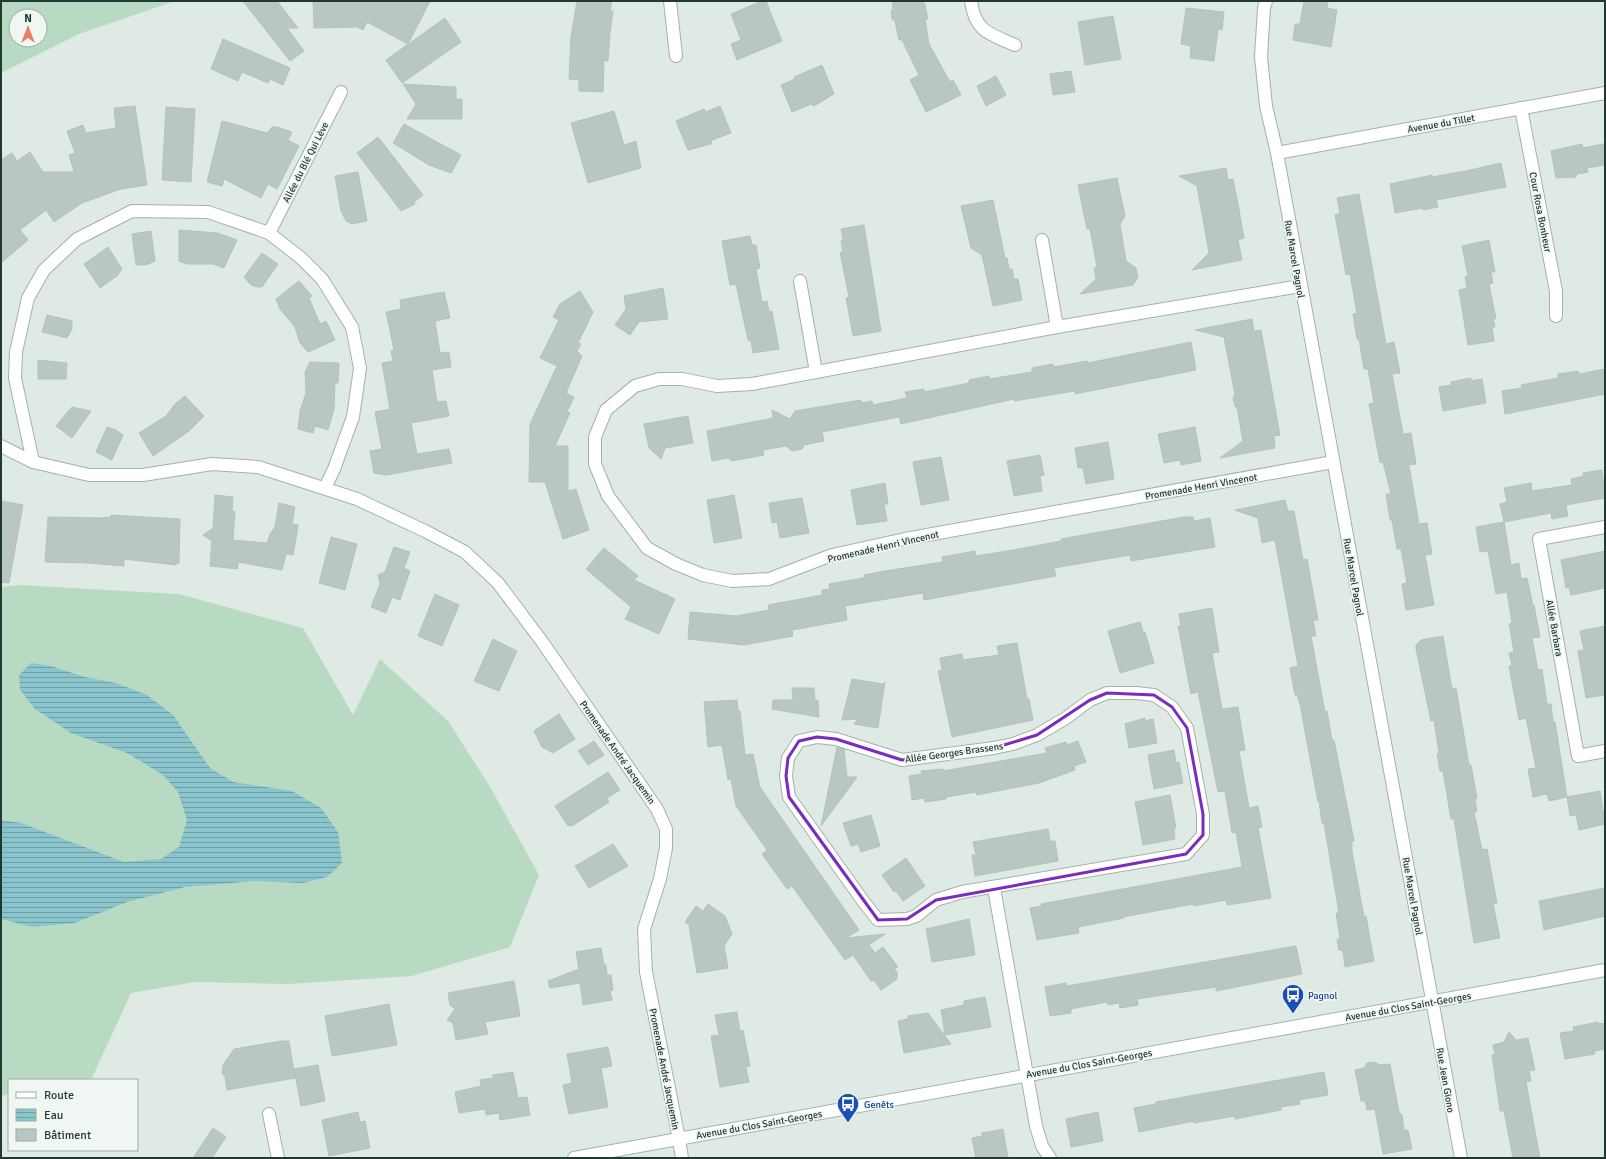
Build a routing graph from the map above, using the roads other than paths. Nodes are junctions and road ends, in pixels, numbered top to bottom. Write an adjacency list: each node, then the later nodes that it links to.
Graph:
1 (670, 1): 5 (street)
2 (971, 1): 4 (street)
3 (1266, 1): 9 (street, Rue Marcel Pagnol)
4 (1015, 45)
5 (676, 56)
6 (341, 92): 10 (street, Allée du Blé Qui Lève)
7 (1605, 93): 8 (street, Avenue du Tillet)
8 (1521, 108): 9 (street, Avenue du Tillet); 14 (street, Cour Rosa Bonheur)
9 (1276, 153): 13 (street, Rue Marcel Pagnol)
10 (269, 233): 18 (street); 20 (street)
11 (1042, 240): 15 (street)
12 (800, 282): 16 (street)
13 (1300, 286): 15 (street, Promenade Henri Vincenot); 19 (street, Rue Marcel Pagnol)
14 (1556, 316)
15 (1057, 327): 16 (street, Promenade Henri Vincenot)
16 (816, 372): 19 (street, Promenade Henri Vincenot)
17 (1, 446): 18 (street, Promenade André Jacquemin)
18 (33, 462): 20 (street, Promenade André Jacquemin)
19 (1333, 462): 25 (street, Rue Marcel Pagnol)
20 (325, 488): 28 (street, Promenade André Jacquemin)
21 (1605, 527): 22 (street, Allée Barbara)
22 (1605, 751)
23 (994, 888): 23 (street, Allée Georges Brassens); 26 (street)
24 (1605, 970): 25 (street, Avenue du Clos Saint-Georges)
25 (1432, 1002): 26 (street, Avenue du Clos Saint-Georges); 33 (street, Rue Jean Giono)
26 (1027, 1075): 28 (street, Avenue du Clos Saint-Georges); 32 (street)
27 (269, 1114): 29 (street)
28 (679, 1139): 30 (street, Avenue du Clos Saint-Georges); 31 (street, Promenade André Jacquemin)
29 (278, 1158)
30 (574, 1158)
31 (682, 1158)
32 (1050, 1158)
33 (1461, 1158)

